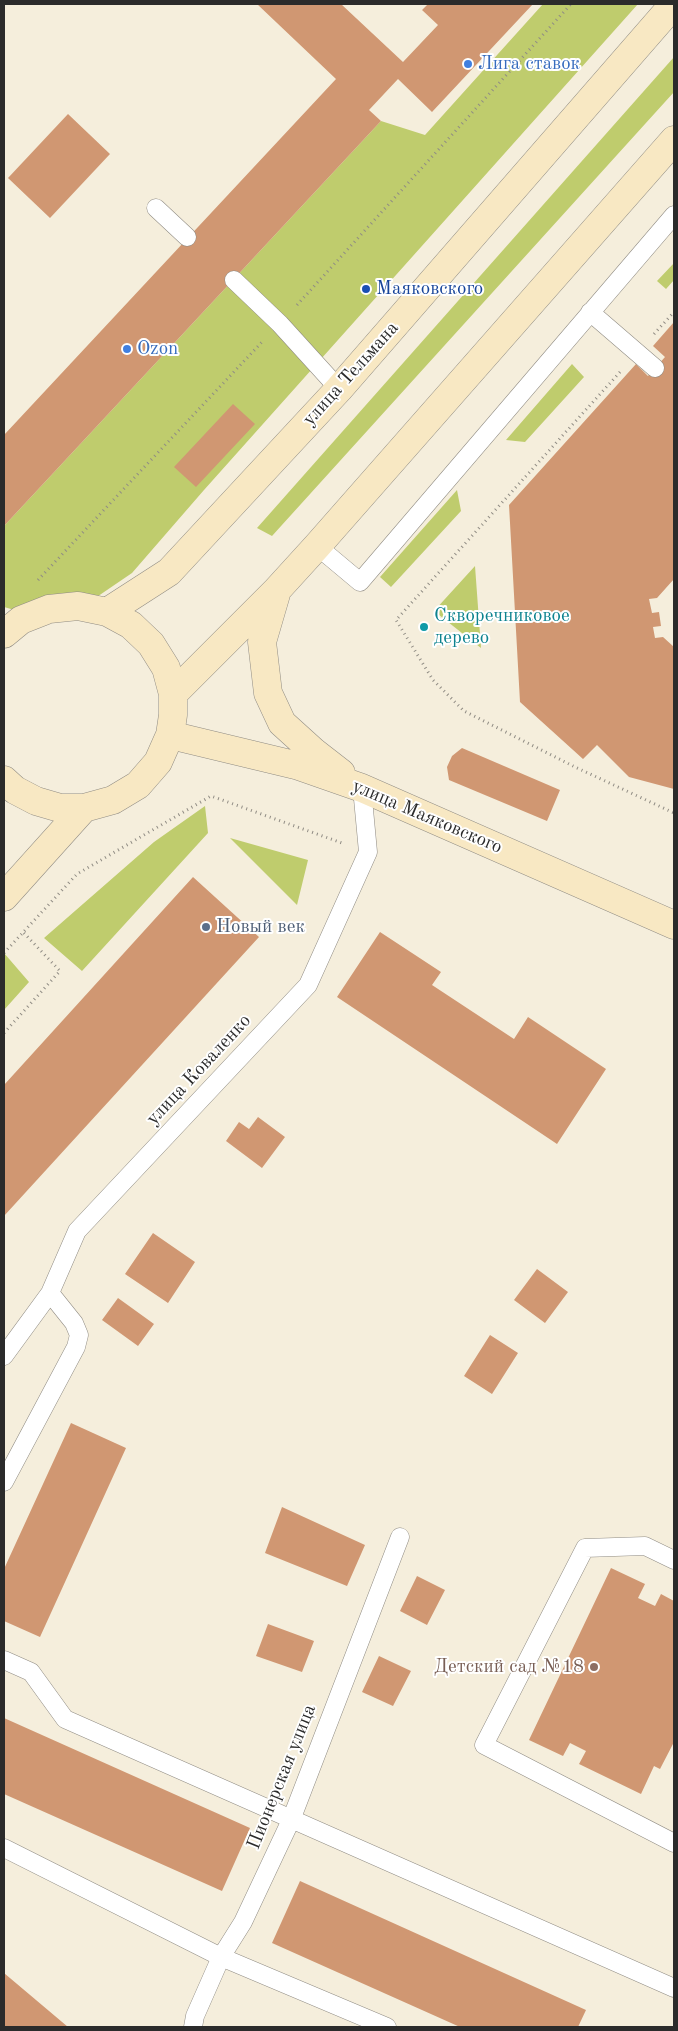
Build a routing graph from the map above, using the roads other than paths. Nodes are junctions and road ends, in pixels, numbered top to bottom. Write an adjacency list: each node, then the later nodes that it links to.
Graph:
1 (674, 4): 9 (main road, улица Тельмана)
2 (674, 140): 10 (main road)
3 (156, 208): 5 (lane)
4 (674, 214): 7 (lane)
5 (187, 237)
6 (234, 280): 9 (lane)
7 (590, 312): 8 (lane); 10 (lane)
8 (655, 368)
9 (339, 389): 12 (main road, улица Тельмана)
10 (317, 546): 11 (main road)
11 (276, 591): 14 (main road); 17 (main road)
12 (107, 612): 13 (main road); 14 (main road)
13 (4, 634)
14 (173, 694): 15 (main road)
15 (170, 735): 17 (main road, улица Маяковского); 18 (main road)
16 (4, 780): 18 (main road)
17 (362, 788): 20 (main road, улица Маяковского); 21 (lane, улица Коваленко)
18 (84, 808): 19 (main road)
19 (4, 897)
20 (674, 925)
21 (50, 1293): 22 (lane, улица Коваленко); 23 (lane)
22 (4, 1356)
23 (4, 1482)
24 (400, 1536): 27 (lane, Пионерская улица)
25 (674, 1560): 28 (lane)
26 (4, 1660): 27 (lane)
27 (290, 1820): 30 (lane, Пионерская улица); 31 (lane)
28 (674, 1843)
29 (4, 1848): 30 (lane)
30 (221, 1957): 32 (lane, Пионерская улица); 33 (lane)
31 (674, 1988)
32 (193, 2027)
33 (387, 2027)

